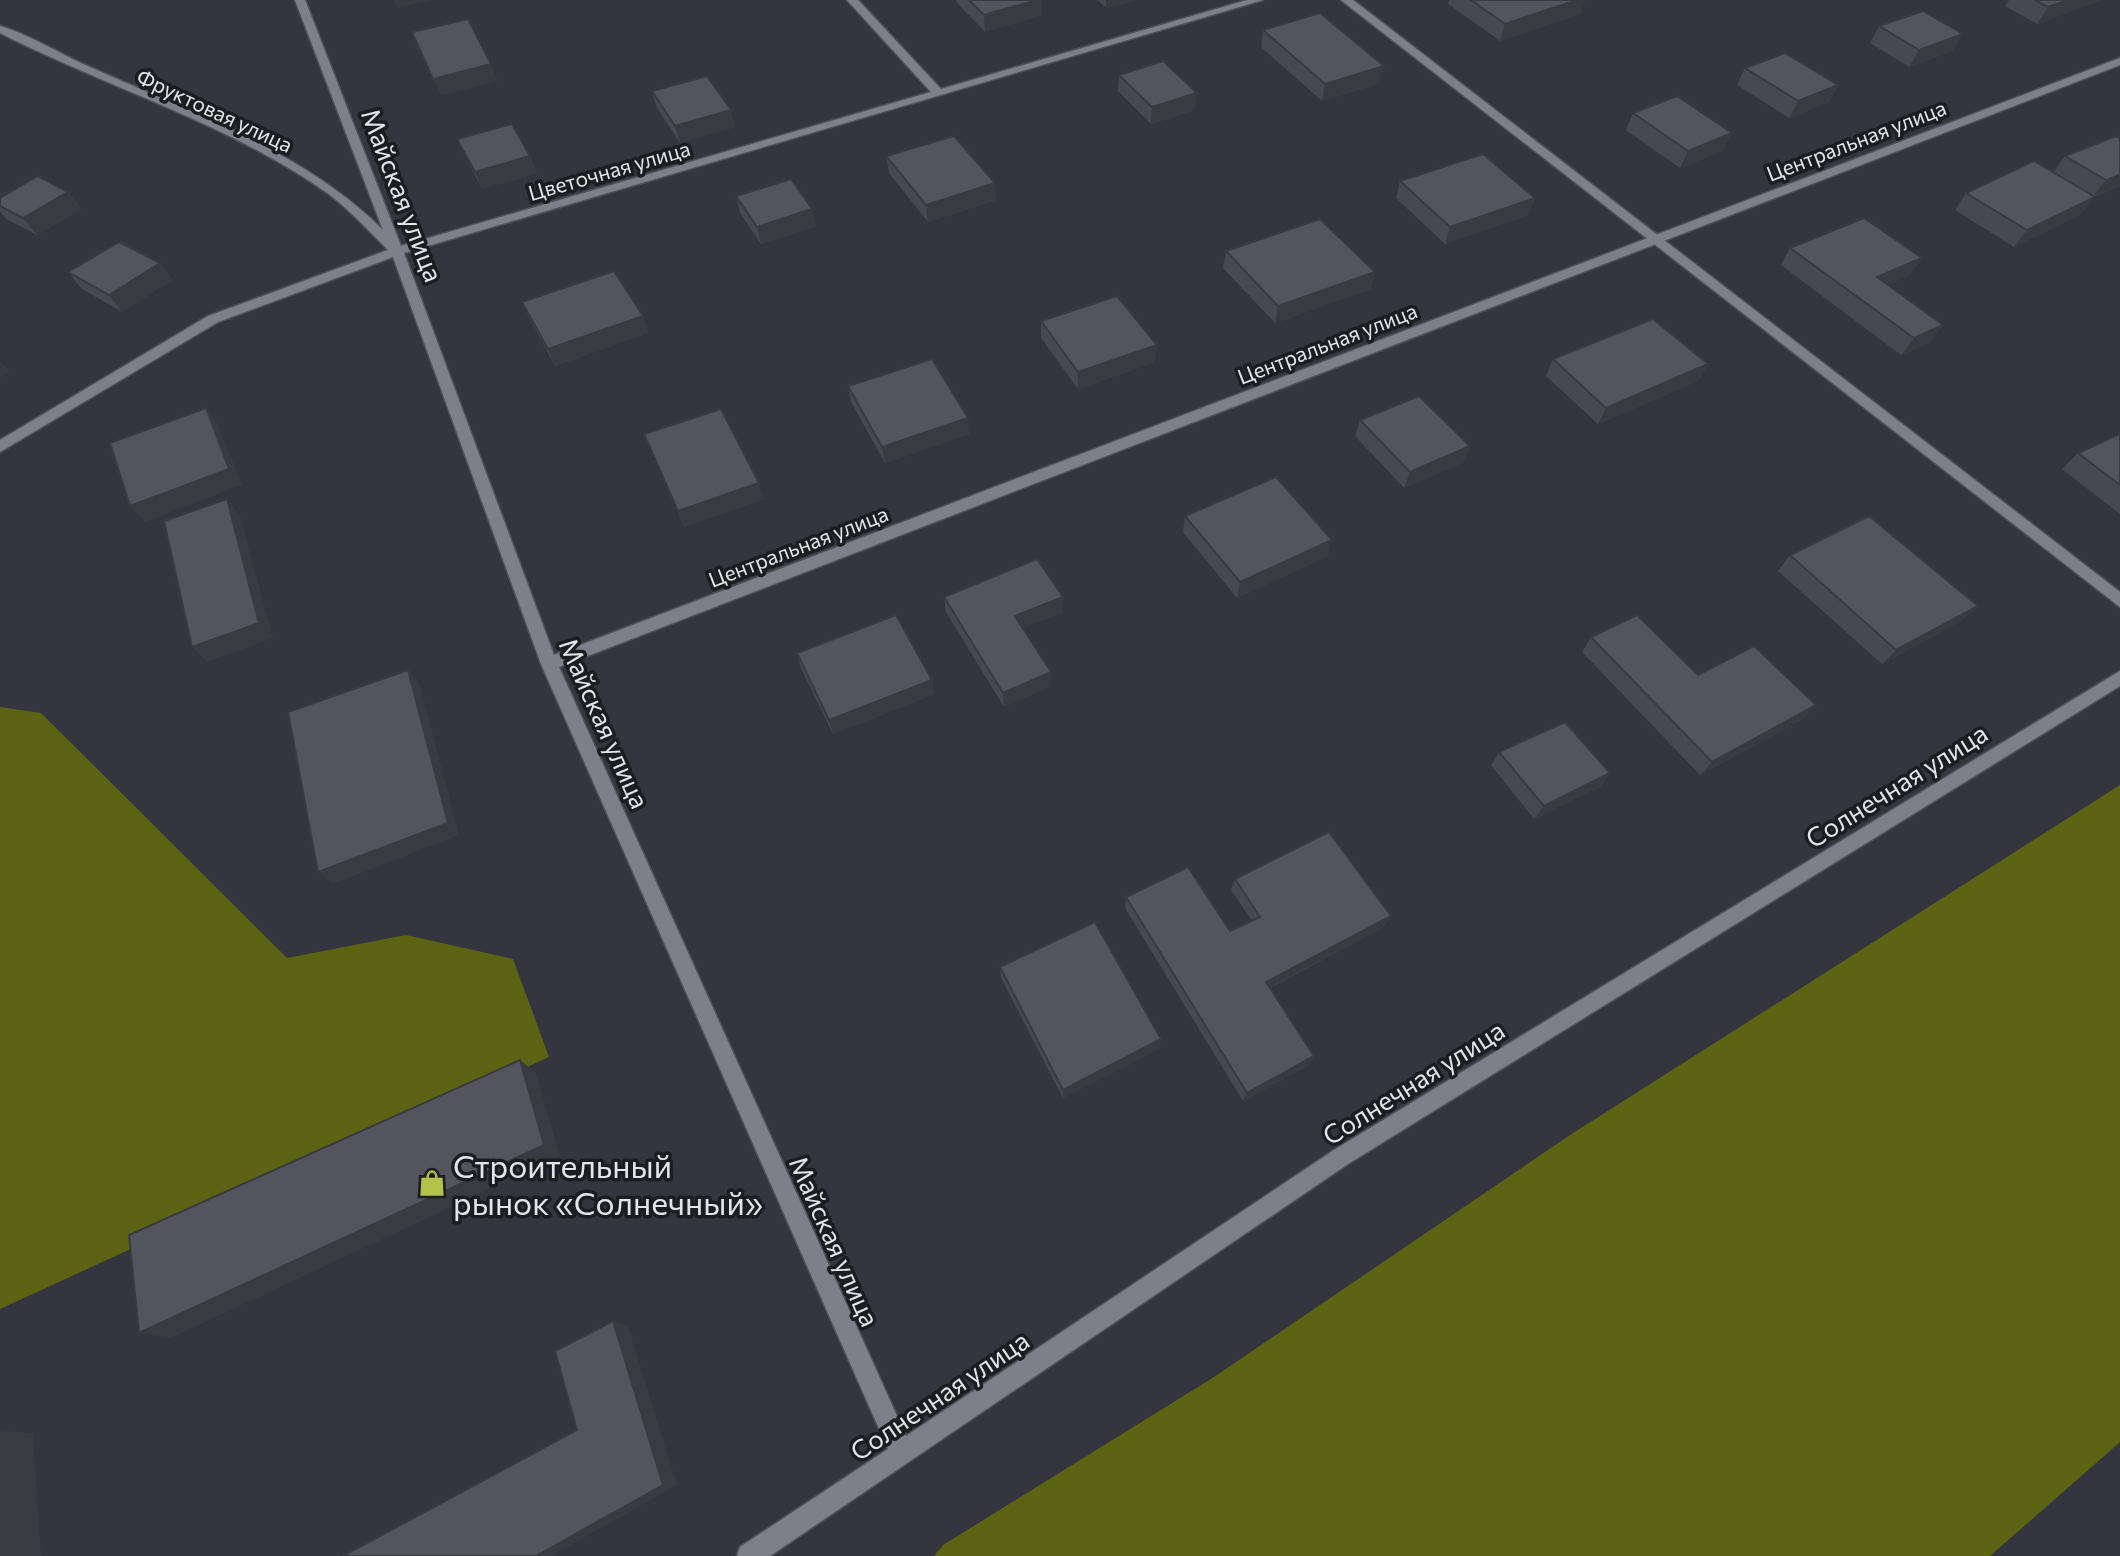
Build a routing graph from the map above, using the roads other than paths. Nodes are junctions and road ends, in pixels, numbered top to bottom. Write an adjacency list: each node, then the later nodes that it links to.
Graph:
1 (300, 0): 9 (street, Майская улица)
2 (852, 0): 7 (street)
3 (1258, 0): 7 (street, Цветочная улица)
4 (1346, 0): 8 (street)
5 (0, 29): 9 (street, Фруктовая улица)
6 (2120, 61): 8 (street, Центральная улица)
7 (939, 94): 9 (street, Цветочная улица)
8 (1657, 239): 11 (street); 12 (street, Центральная улица)
9 (397, 251): 10 (street, Цветочная улица); 12 (street, Майская улица)
10 (0, 447)
11 (2120, 601)
12 (549, 664): 14 (street, Майская улица)
13 (2120, 678): 14 (street, Солнечная улица)
14 (901, 1452): 15 (street, Солнечная улица)
15 (749, 1556)

